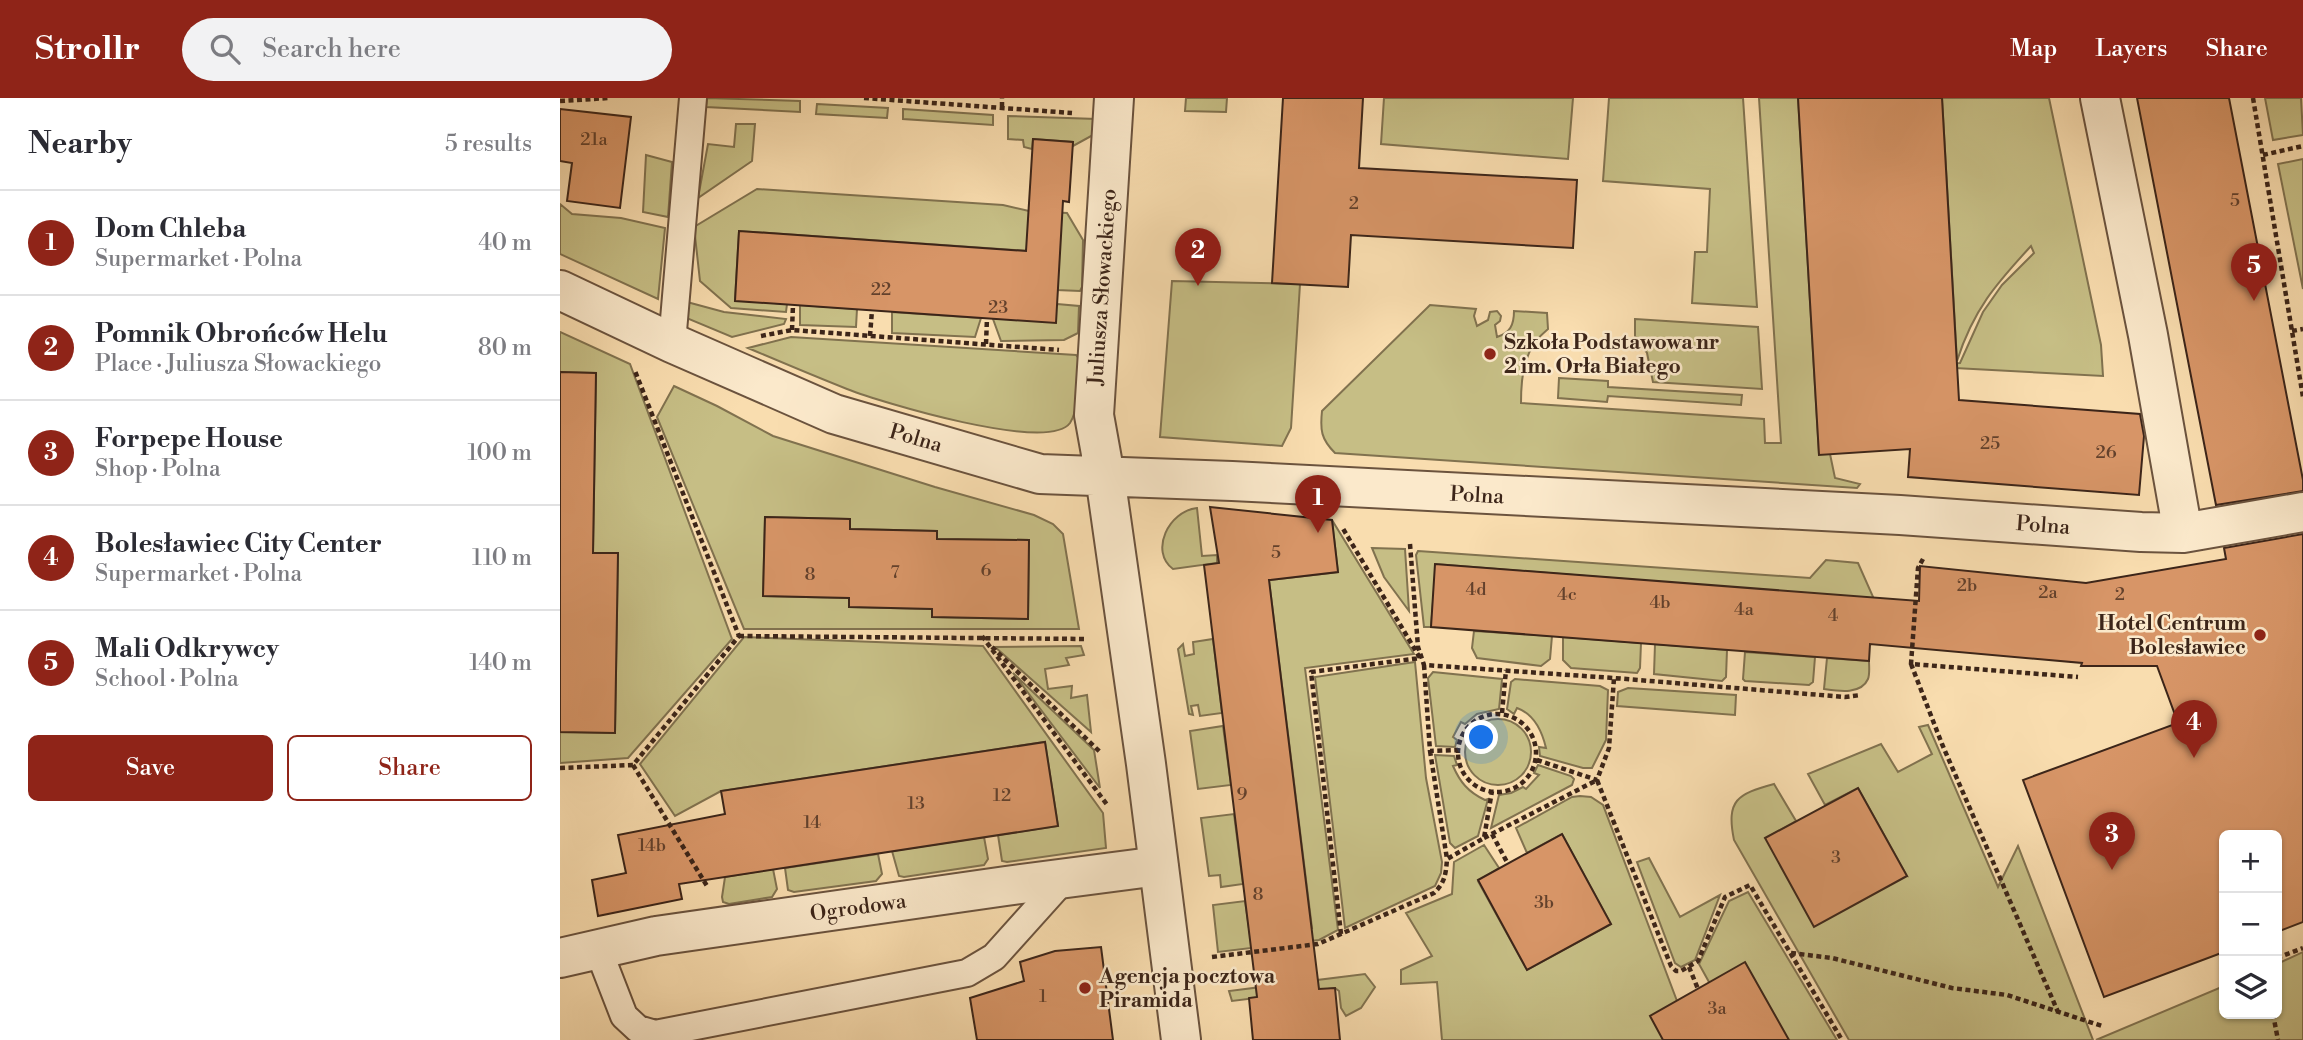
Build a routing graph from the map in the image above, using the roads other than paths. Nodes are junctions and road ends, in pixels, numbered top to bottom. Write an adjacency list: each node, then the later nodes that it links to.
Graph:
1 (694, 98): 5 (lane)
2 (1114, 98): 6 (street, Juliusza Słowackiego)
3 (2100, 98): 8 (street)
4 (560, 290): 5 (street, Polna)
5 (672, 343): 6 (street, Polna)
6 (1105, 476): 8 (street, Polna); 9 (street)
7 (2303, 512): 8 (street, Polna)
8 (2183, 533)
9 (1158, 866): 10 (street, Ogrodowa); 13 (street)
10 (1065, 878): 11 (street, Ogrodowa); 11 (lane)
11 (598, 949): 12 (street, Ogrodowa)
12 (560, 958)
13 (1181, 1040)

